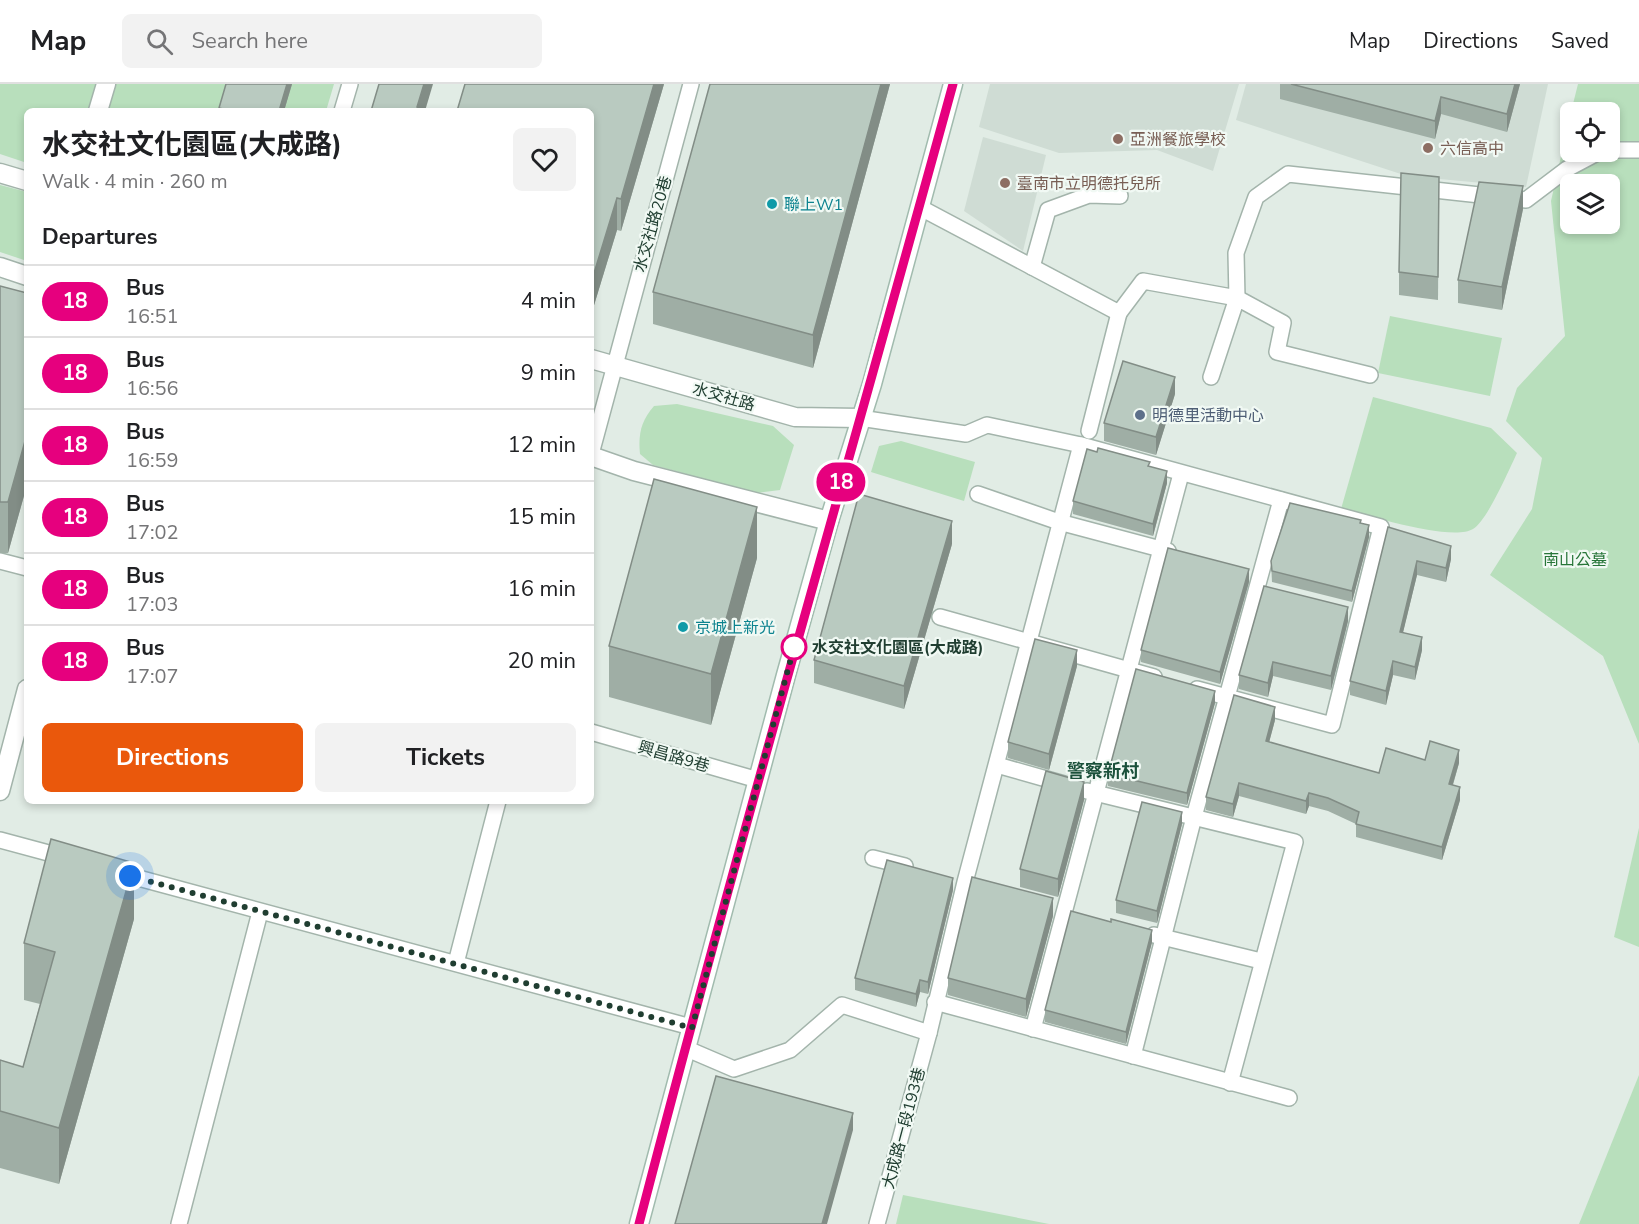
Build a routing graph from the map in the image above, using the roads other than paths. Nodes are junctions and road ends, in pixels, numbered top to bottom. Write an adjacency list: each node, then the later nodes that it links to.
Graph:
1 (106, 84): 5 (street)
2 (350, 84): 6 (lane)
3 (691, 84): 20 (lane, 水交社路20巷)
4 (953, 84): 13 (street)
5 (99, 108)
6 (343, 108)
7 (1620, 150): 8 (lane)
8 (1639, 150)
9 (1580, 162): 17 (lane)
10 (0, 173): 11 (street)
11 (24, 180)
12 (1120, 196): 15 (lane)
13 (920, 207): 15 (lane); 23 (street)
14 (0, 267): 16 (street)
15 (1032, 267): 18 (lane)
16 (24, 275)
17 (1237, 298): 18 (lane); 21 (lane); 22 (lane)
18 (1119, 313): 24 (lane)
19 (594, 360): 20 (street, 水交社路)
20 (614, 365): 23 (street, 水交社路); 25 (lane, 水交社路20巷)
21 (1370, 375)
22 (1211, 377)
23 (860, 418): 26 (lane); 31 (street)
24 (1089, 431)
25 (594, 443)
26 (1081, 445): 28 (lane); 32 (lane, 大成路一段193巷)
27 (594, 456): 31 (street)
28 (1181, 474): 30 (lane); 33 (lane)
29 (978, 495): 32 (lane)
30 (1281, 500): 37 (lane); 42 (lane)
31 (829, 521): 46 (street)
32 (1059, 522): 33 (lane); 40 (lane, 大成路一段193巷)
33 (1160, 549): 34 (lane); 41 (lane)
34 (1182, 555)
35 (0, 561): 36 (lane)
36 (24, 567)
37 (1256, 574): 38 (lane); 42 (lane)
38 (1274, 593)
39 (940, 617): 40 (lane)
40 (1029, 643): 41 (lane); 45 (lane, 大成路一段193巷)
41 (1128, 670): 42 (lane); 48 (lane)
42 (1228, 698): 50 (lane)
43 (24, 700): 47 (street)
44 (594, 733): 46 (lane, 興昌路9巷)
45 (997, 765): 48 (lane); 61 (lane, 大成路一段193巷)
46 (758, 780): 62 (street)
47 (0, 791)
48 (1096, 793): 50 (lane); 63 (lane)
49 (497, 804): 60 (lane)
50 (1194, 817): 58 (lane); 59 (lane)
51 (0, 840): 53 (lane)
52 (873, 858): 55 (lane)
53 (79, 862)
54 (102, 868): 56 (lane)
55 (919, 870)
56 (260, 912): 60 (lane); 69 (lane)
57 (1142, 931): 58 (lane)
58 (1163, 937): 59 (lane); 66 (lane)
59 (1262, 961): 67 (lane)
60 (456, 963): 62 (lane)
61 (935, 1002): 63 (lane); 64 (lane, 大成路一段193巷)
62 (692, 1028): 65 (street)
63 (1033, 1029): 66 (lane)
64 (929, 1032): 65 (lane); 71 (lane, 大成路一段193巷)
65 (685, 1048): 70 (street)
66 (1133, 1056): 67 (lane)
67 (1230, 1083): 68 (lane)
68 (1289, 1098)
69 (179, 1224)
70 (639, 1224)
71 (877, 1224)

